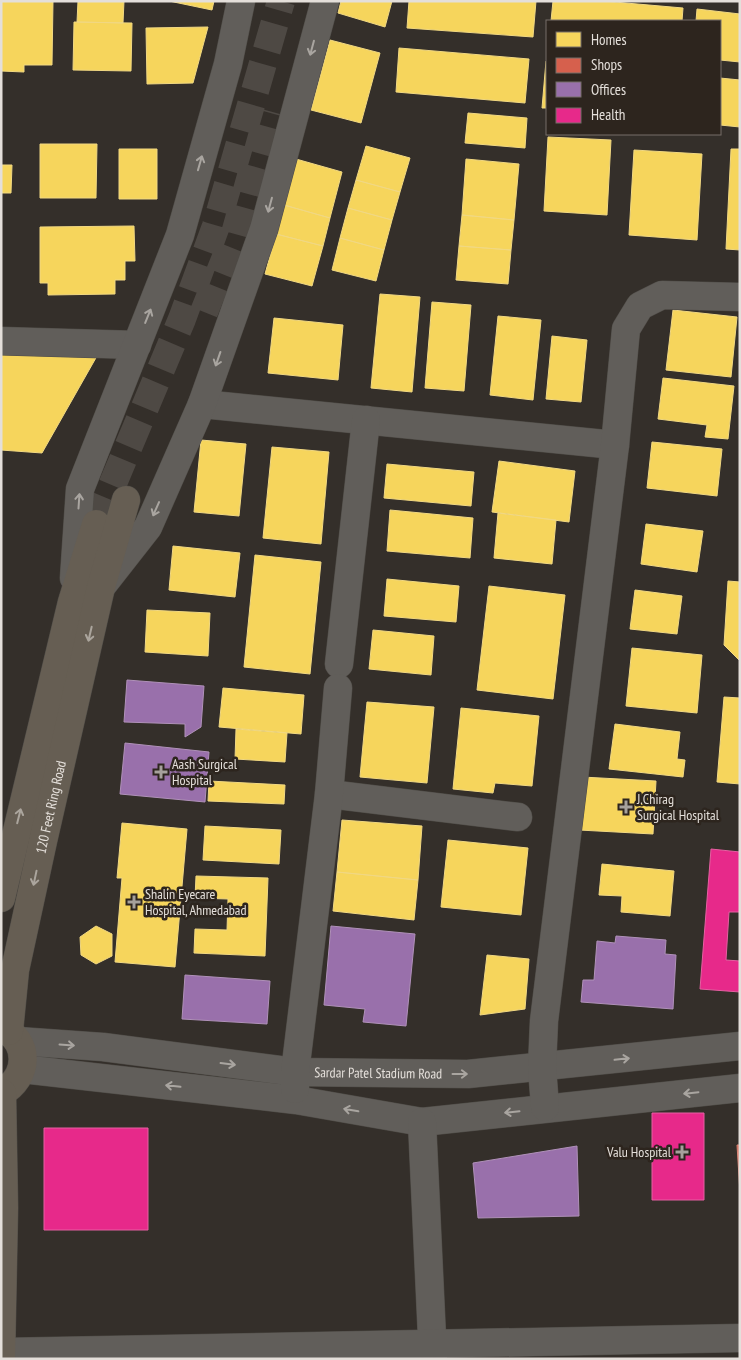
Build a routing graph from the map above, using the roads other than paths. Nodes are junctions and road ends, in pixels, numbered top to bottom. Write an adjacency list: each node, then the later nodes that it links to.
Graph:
1 (241, 1): 5 (street, one-way to 1)
2 (325, 1): 6 (street, one-way to 6)
3 (740, 297): 8 (street)
4 (1, 340): 5 (street)
5 (137, 345): 12 (street, one-way to 5)
6 (202, 404): 7 (street); 11 (street, one-way to 11)
7 (366, 420): 8 (street); 13 (street)
8 (615, 445): 18 (street)
9 (126, 500): 11 (main road, 120 Feet Ring Road)
10 (96, 524): 12 (main road, 120 Feet Ring Road)
11 (101, 587): 16 (main road, 120 Feet Ring Road, one-way to 16)
12 (72, 602): 15 (main road, 120 Feet Ring Road, one-way to 12)
13 (328, 794): 14 (street); 20 (street)
14 (518, 817)
15 (1, 898)
16 (10, 1033): 19 (main road, 120 Feet Ring Road); 20 (street, Sardar Patel Stadium Road, one-way to 20)
17 (740, 1046): 18 (street, Sardar Patel Stadium Road, one-way to 17)
18 (542, 1067): 20 (street, Sardar Patel Stadium Road, one-way to 18); 24 (street)
19 (22, 1070): 22 (main road); 23 (street, one-way to 19)
20 (295, 1072): 23 (street)
21 (740, 1088): 24 (street, one-way to 24)
22 (1, 1093): 28 (main road)
23 (296, 1100): 25 (street, one-way to 23)
24 (545, 1107): 25 (street, one-way to 25)
25 (422, 1122): 27 (street)
26 (740, 1338): 27 (street)
27 (433, 1351): 28 (street)
28 (2, 1352): 29 (main road)
29 (1, 1359)

